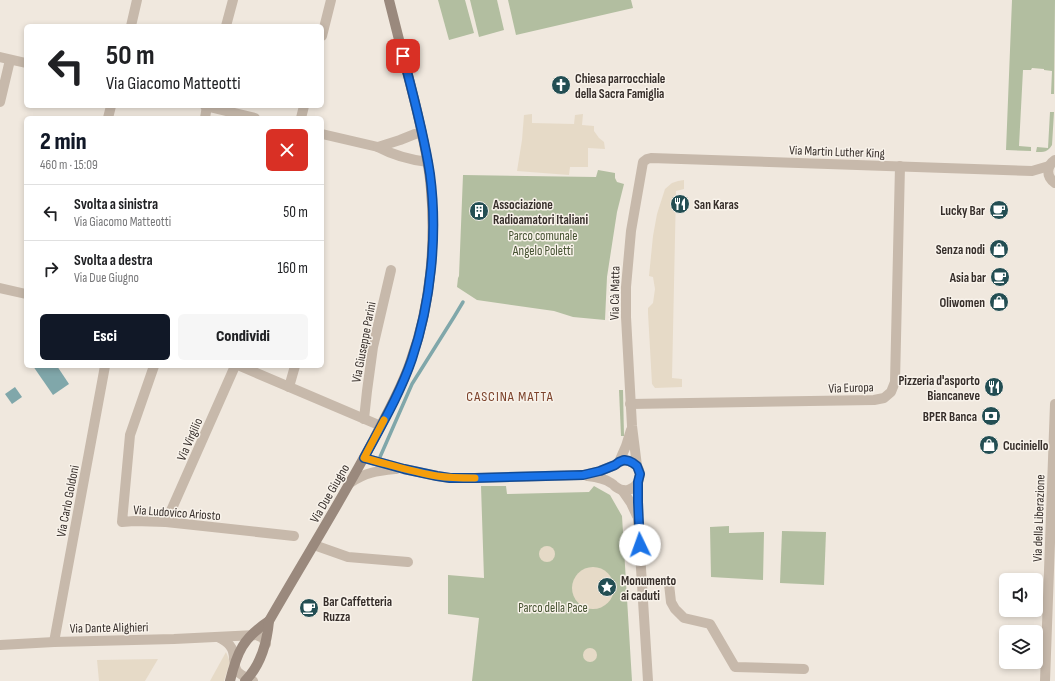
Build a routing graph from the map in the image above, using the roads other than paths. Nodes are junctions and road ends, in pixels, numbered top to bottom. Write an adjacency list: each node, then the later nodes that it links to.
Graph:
1 (137, 0): 5 (street)
2 (233, 0): 6 (street)
3 (331, 0): 7 (street)
4 (389, 0): 13 (main road, Via Due Giugno)
5 (131, 24)
6 (227, 24)
7 (324, 28)
8 (5, 58): 9 (street); 10 (street)
9 (24, 63)
10 (0, 102)
11 (214, 108): 12 (street)
12 (247, 116)
13 (422, 132): 15 (street); 16 (main road, Via Due Giugno)
14 (324, 134): 15 (street)
15 (378, 147): 16 (street)
16 (428, 162): 34 (main road, Via Due Giugno)
17 (643, 162): 19 (street, Via Martin Luther King); 31 (street, Via Cà Matta)
18 (1052, 163): 20 (street); 21 (street)
19 (900, 166): 20 (street, Via Martin Luther King); 31 (street, Via Europa)
20 (1032, 171): 21 (street)
21 (1052, 180)
22 (391, 270): 33 (street, Via Giuseppe Parini)
23 (0, 288): 24 (street)
24 (24, 294)
25 (105, 368): 54 (street, Via Carlo Goldoni)
26 (153, 368): 46 (street, Via Ludovico Ariosto)
27 (235, 368): 46 (street, Via Virgilio)
28 (245, 368): 30 (street)
29 (294, 368): 30 (street)
30 (288, 387): 33 (street)
31 (630, 404): 35 (street, Via Cà Matta)
32 (1055, 404): 62 (street, Via della Liberazione)
33 (364, 419): 34 (street)
34 (381, 426): 36 (main road, Via Due Giugno)
35 (632, 426): 37 (street, Via Cà Matta); 38 (street, Via Cà Matta)
36 (364, 458): 39 (street); 42 (main road, Via Due Giugno)
37 (617, 463): 38 (street); 40 (street); 43 (street)
38 (637, 466): 41 (street)
39 (404, 469): 40 (street); 42 (street)
40 (583, 475): 43 (street)
41 (638, 482): 44 (street); 45 (street)
42 (350, 483): 48 (main road, Via Due Giugno)
43 (612, 483): 44 (street)
44 (622, 490): 45 (street)
45 (638, 520): 61 (street)
46 (166, 522): 47 (street, Via Ludovico Ariosto)
47 (294, 536)
48 (314, 545): 49 (street); 51 (main road, Via Due Giugno)
49 (408, 562)
50 (669, 584): 58 (street)
51 (269, 621): 52 (main road); 55 (main road)
52 (251, 635): 53 (street, Via Dante Alighieri); 55 (street); 57 (main road)
53 (218, 637): 54 (street, Via Dante Alighieri); 57 (street)
54 (54, 642): 56 (street, Via Dante Alighieri)
55 (266, 644): 59 (main road)
56 (0, 645)
57 (234, 664): 59 (street); 60 (main road)
58 (804, 669)
59 (249, 680)
60 (230, 681)
61 (648, 681)
62 (1045, 681)

